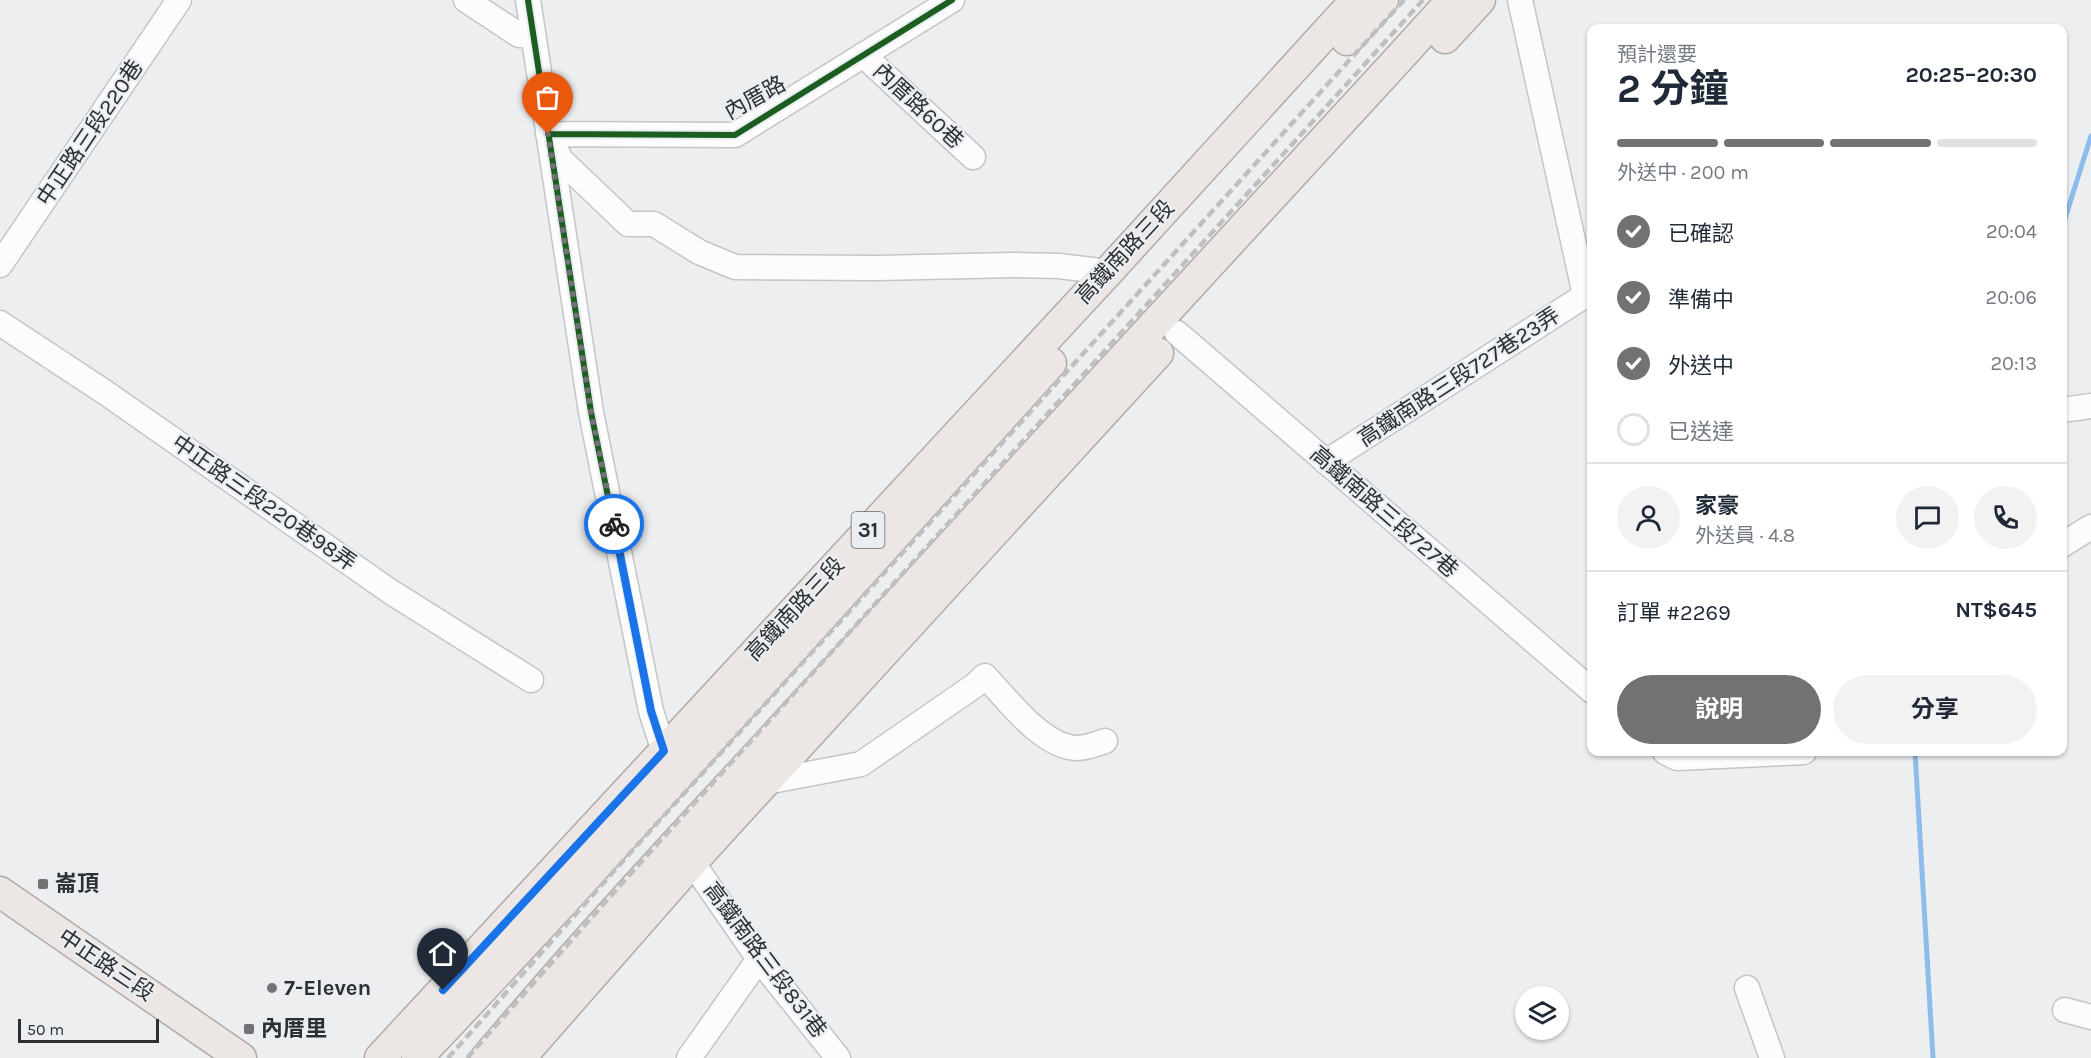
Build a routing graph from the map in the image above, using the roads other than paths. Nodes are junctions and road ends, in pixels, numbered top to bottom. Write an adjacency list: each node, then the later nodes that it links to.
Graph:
1 (179, 0): 14 (street, 中正路三段220巷)
2 (466, 0): 10 (street)
3 (528, 0): 10 (street)
4 (952, 0): 11 (street, 內厝路)
5 (1356, 0): 15 (main road, 高鐵南路三段 / 31)
6 (1383, 0): 23 (main road, 高鐵南路三段 / 31)
7 (1452, 0): 43 (main road)
8 (1480, 0): 19 (main road)
9 (1520, 0): 16 (street)
10 (532, 36): 12 (street)
11 (863, 55): 12 (street, 內厝路); 13 (street, 內厝路60巷)
12 (548, 134): 15 (street); 30 (street)
13 (973, 157)
14 (0, 266)
15 (1108, 272): 20 (main road, 高鐵南路三段 / 31)
16 (1587, 289)
17 (1587, 294): 24 (street, 高鐵南路三段727巷23弄)
18 (0, 324): 27 (street, 中正路三段220巷98弄)
19 (1177, 333): 24 (street, 高鐵南路三段727巷); 33 (main road)
20 (997, 390): 23 (main road); 30 (main road, 高鐵南路三段 / 31)
21 (2091, 406): 22 (street)
22 (2067, 409)
23 (963, 459): 42 (main road, 高鐵南路三段 / 31)
24 (1326, 462): 28 (street, 高鐵南路三段727巷)
25 (2091, 527): 26 (street)
26 (2067, 542)
27 (531, 680)
28 (1587, 687)
29 (1105, 741): 33 (street)
30 (664, 751): 41 (main road, 高鐵南路三段 / 31)
31 (1673, 756): 32 (street)
32 (1719, 756)
33 (766, 782): 34 (main road)
34 (692, 862): 36 (street, 高鐵南路三段831巷); 44 (main road)
35 (0, 892): 40 (main road, 中正路三段)
36 (759, 959): 45 (street); 46 (street, 高鐵南路三段831巷)
37 (1747, 988): 47 (street)
38 (2066, 1010): 39 (street)
39 (2091, 1017)
40 (241, 1058)
41 (380, 1058)
42 (417, 1058)
43 (486, 1058)
44 (520, 1058)
45 (689, 1058)
46 (838, 1058)
47 (1772, 1058)

